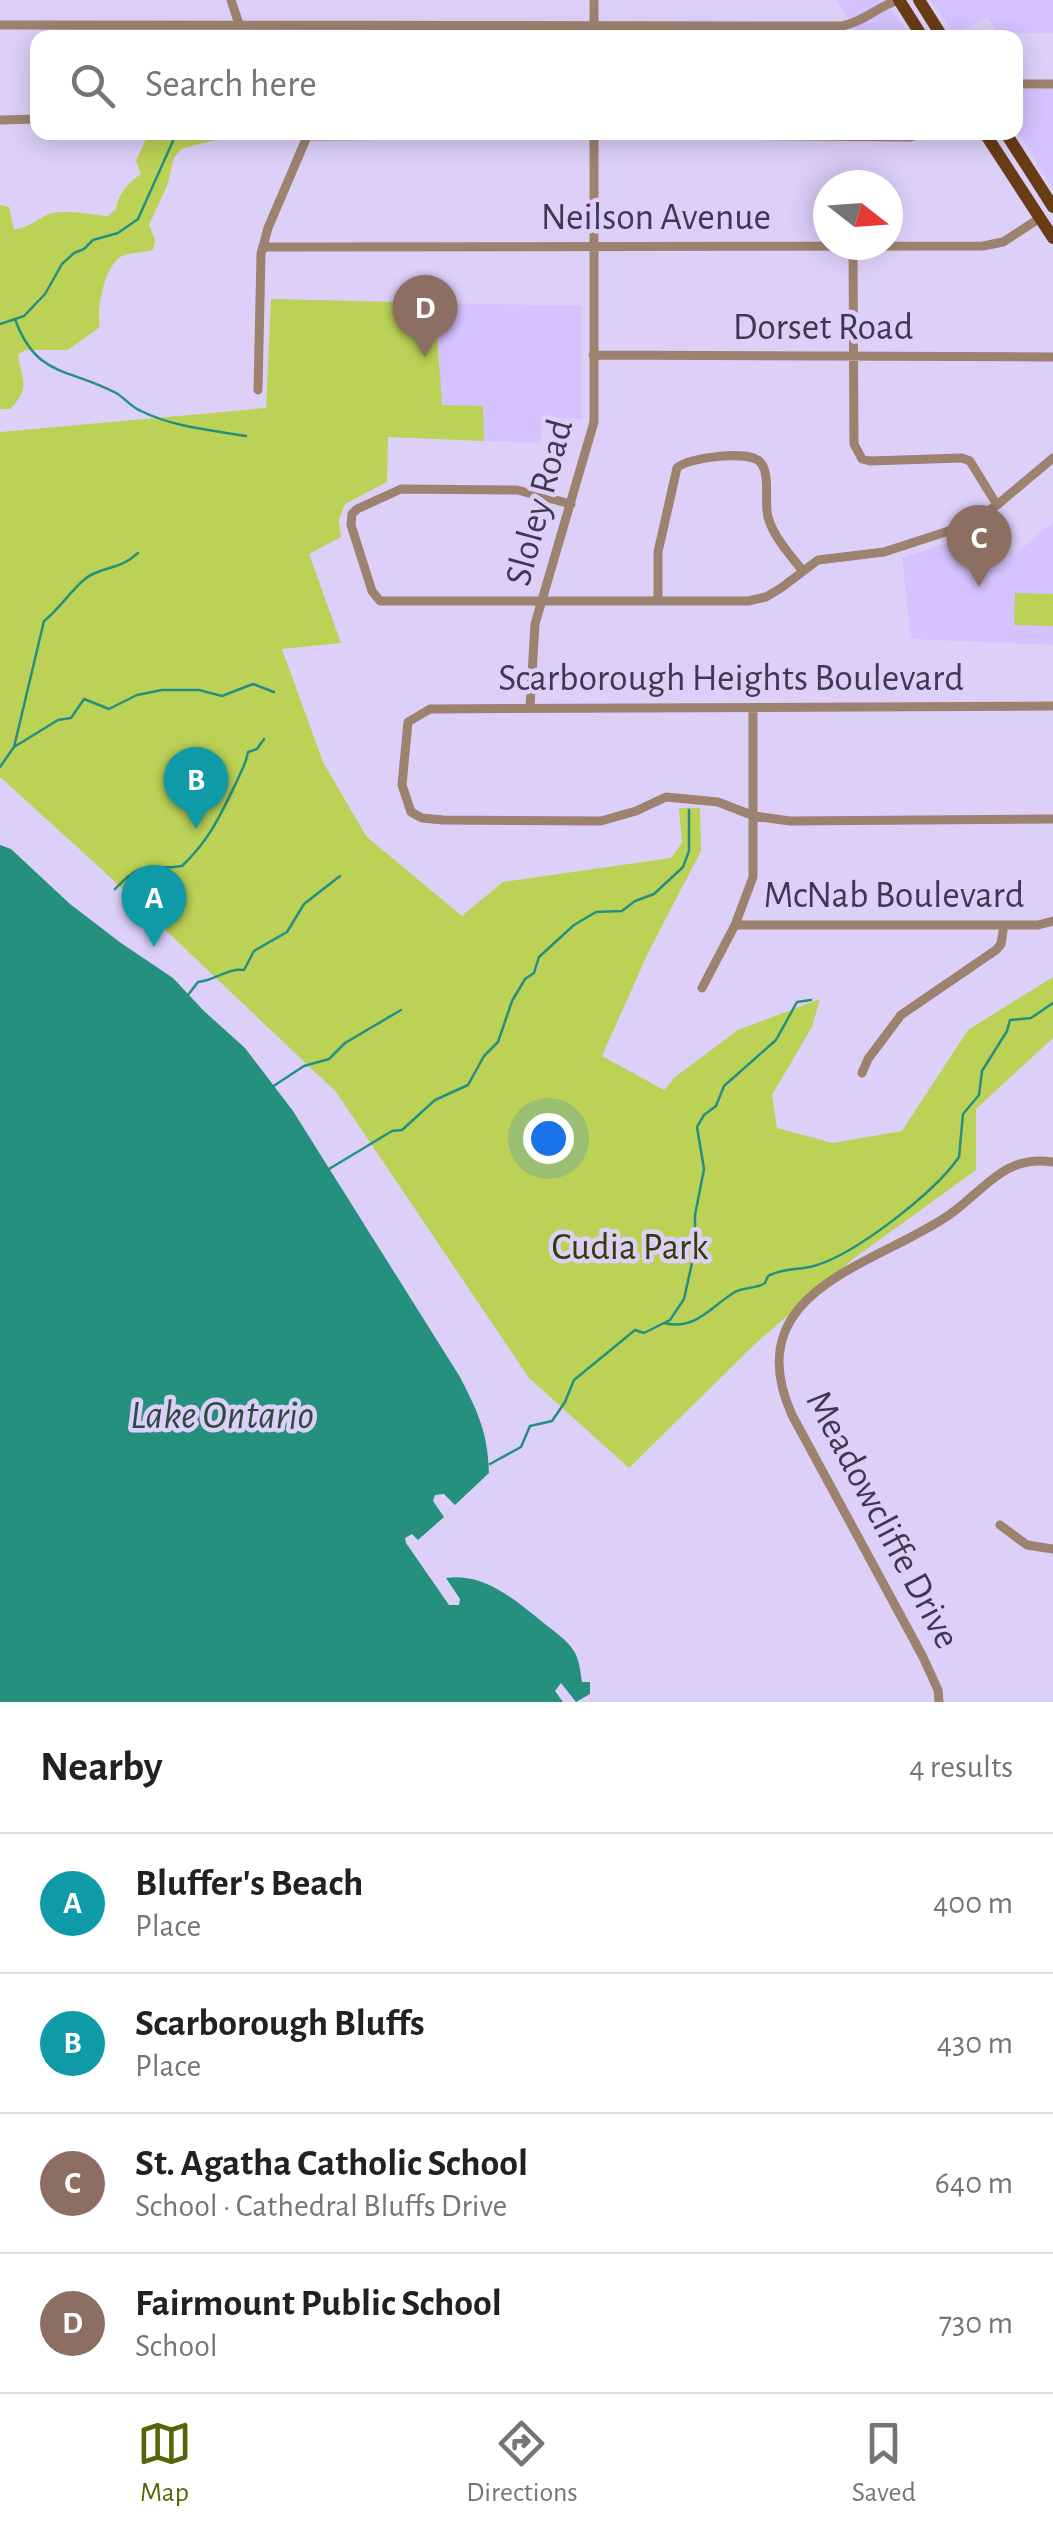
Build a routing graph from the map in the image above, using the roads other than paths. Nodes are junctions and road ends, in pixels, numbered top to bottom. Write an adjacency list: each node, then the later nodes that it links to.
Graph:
1 (231, 0): 5 (street)
2 (594, 0): 9 (street)
3 (899, 0): 9 (street); 13 (main road)
4 (918, 0): 14 (main road)
5 (240, 24): 6 (street); 8 (street)
6 (281, 24): 9 (street); 11 (street)
7 (0, 25): 8 (street)
8 (134, 25): 10 (street)
9 (594, 25): 12 (street)
10 (134, 30)
11 (282, 30)
12 (594, 30)
13 (918, 30)
14 (938, 30)
15 (1023, 84): 16 (street)
16 (1053, 84)
17 (0, 120): 18 (street)
18 (30, 120)
19 (306, 140): 29 (street)
20 (594, 140): 26 (street, Sloley Road)
21 (989, 140): 24 (main road)
22 (1010, 140): 23 (main road)
23 (1053, 206)
24 (1040, 218): 25 (main road); 28 (street, Neilson Avenue)
25 (1053, 238)
26 (593, 245): 27 (street, Neilson Avenue); 29 (street, Neilson Avenue); 31 (street, Sloley Road)
27 (813, 246)
28 (903, 246)
29 (263, 247): 34 (street)
30 (853, 260): 32 (street)
31 (593, 355): 32 (street, Dorset Road); 36 (street, Sloley Road)
32 (854, 356): 33 (street, Dorset Road); 37 (street)
33 (1053, 357)
34 (258, 390)
35 (1053, 458): 37 (street)
36 (570, 504): 40 (street, Sloley Road); 40 (street)
37 (998, 505): 38 (street)
38 (802, 570): 39 (street); 39 (street)
39 (658, 600): 40 (street)
40 (542, 601): 42 (street, Sloley Road)
41 (1053, 706): 43 (street, Scarborough Heights Boulevard)
42 (530, 707): 43 (street, Scarborough Heights Boulevard); 44 (street, Scarborough Heights Boulevard)
43 (753, 708): 44 (street)
44 (754, 816): 45 (street); 47 (street)
45 (1053, 819)
46 (1053, 921): 48 (street, McNab Boulevard)
47 (735, 924): 48 (street, McNab Boulevard); 49 (street)
48 (1004, 926): 50 (street)
49 (702, 988)
50 (862, 1073)
51 (1053, 1162): 54 (street, Meadowcliffe Drive)
52 (1000, 1525): 53 (street)
53 (1053, 1548)
54 (939, 1702)

